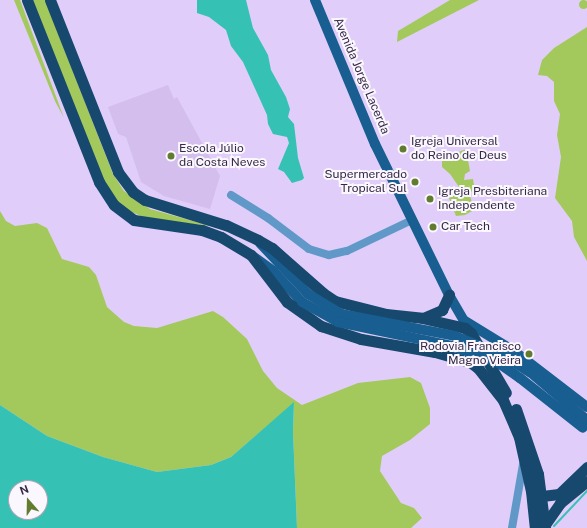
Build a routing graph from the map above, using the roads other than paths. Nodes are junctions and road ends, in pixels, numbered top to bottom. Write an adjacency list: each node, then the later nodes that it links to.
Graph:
1 (27, 0): 7 (highway)
2 (50, 0): 6 (highway)
3 (315, 0): 5 (main road, Avenida Jorge Lacerda)
4 (231, 196): 5 (street)
5 (412, 220): 8 (main road, Avenida Jorge Lacerda)
6 (258, 240): 9 (main road); 10 (highway)
7 (251, 255): 9 (main road); 15 (highway)
8 (449, 295): 10 (highway); 11 (main road, Avenida Jorge Lacerda)
9 (305, 298): 14 (main road, bridge)
10 (422, 318): 12 (highway)
11 (464, 321): 12 (main road, Avenida Jorge Lacerda); 13 (main road)
12 (471, 333): 18 (highway)
13 (587, 408)
14 (586, 427)
15 (524, 454): 19 (street); 20 (highway)
16 (587, 467): 18 (highway)
17 (587, 481): 20 (highway)
18 (542, 496): 20 (highway)
19 (514, 526)
20 (541, 527)

